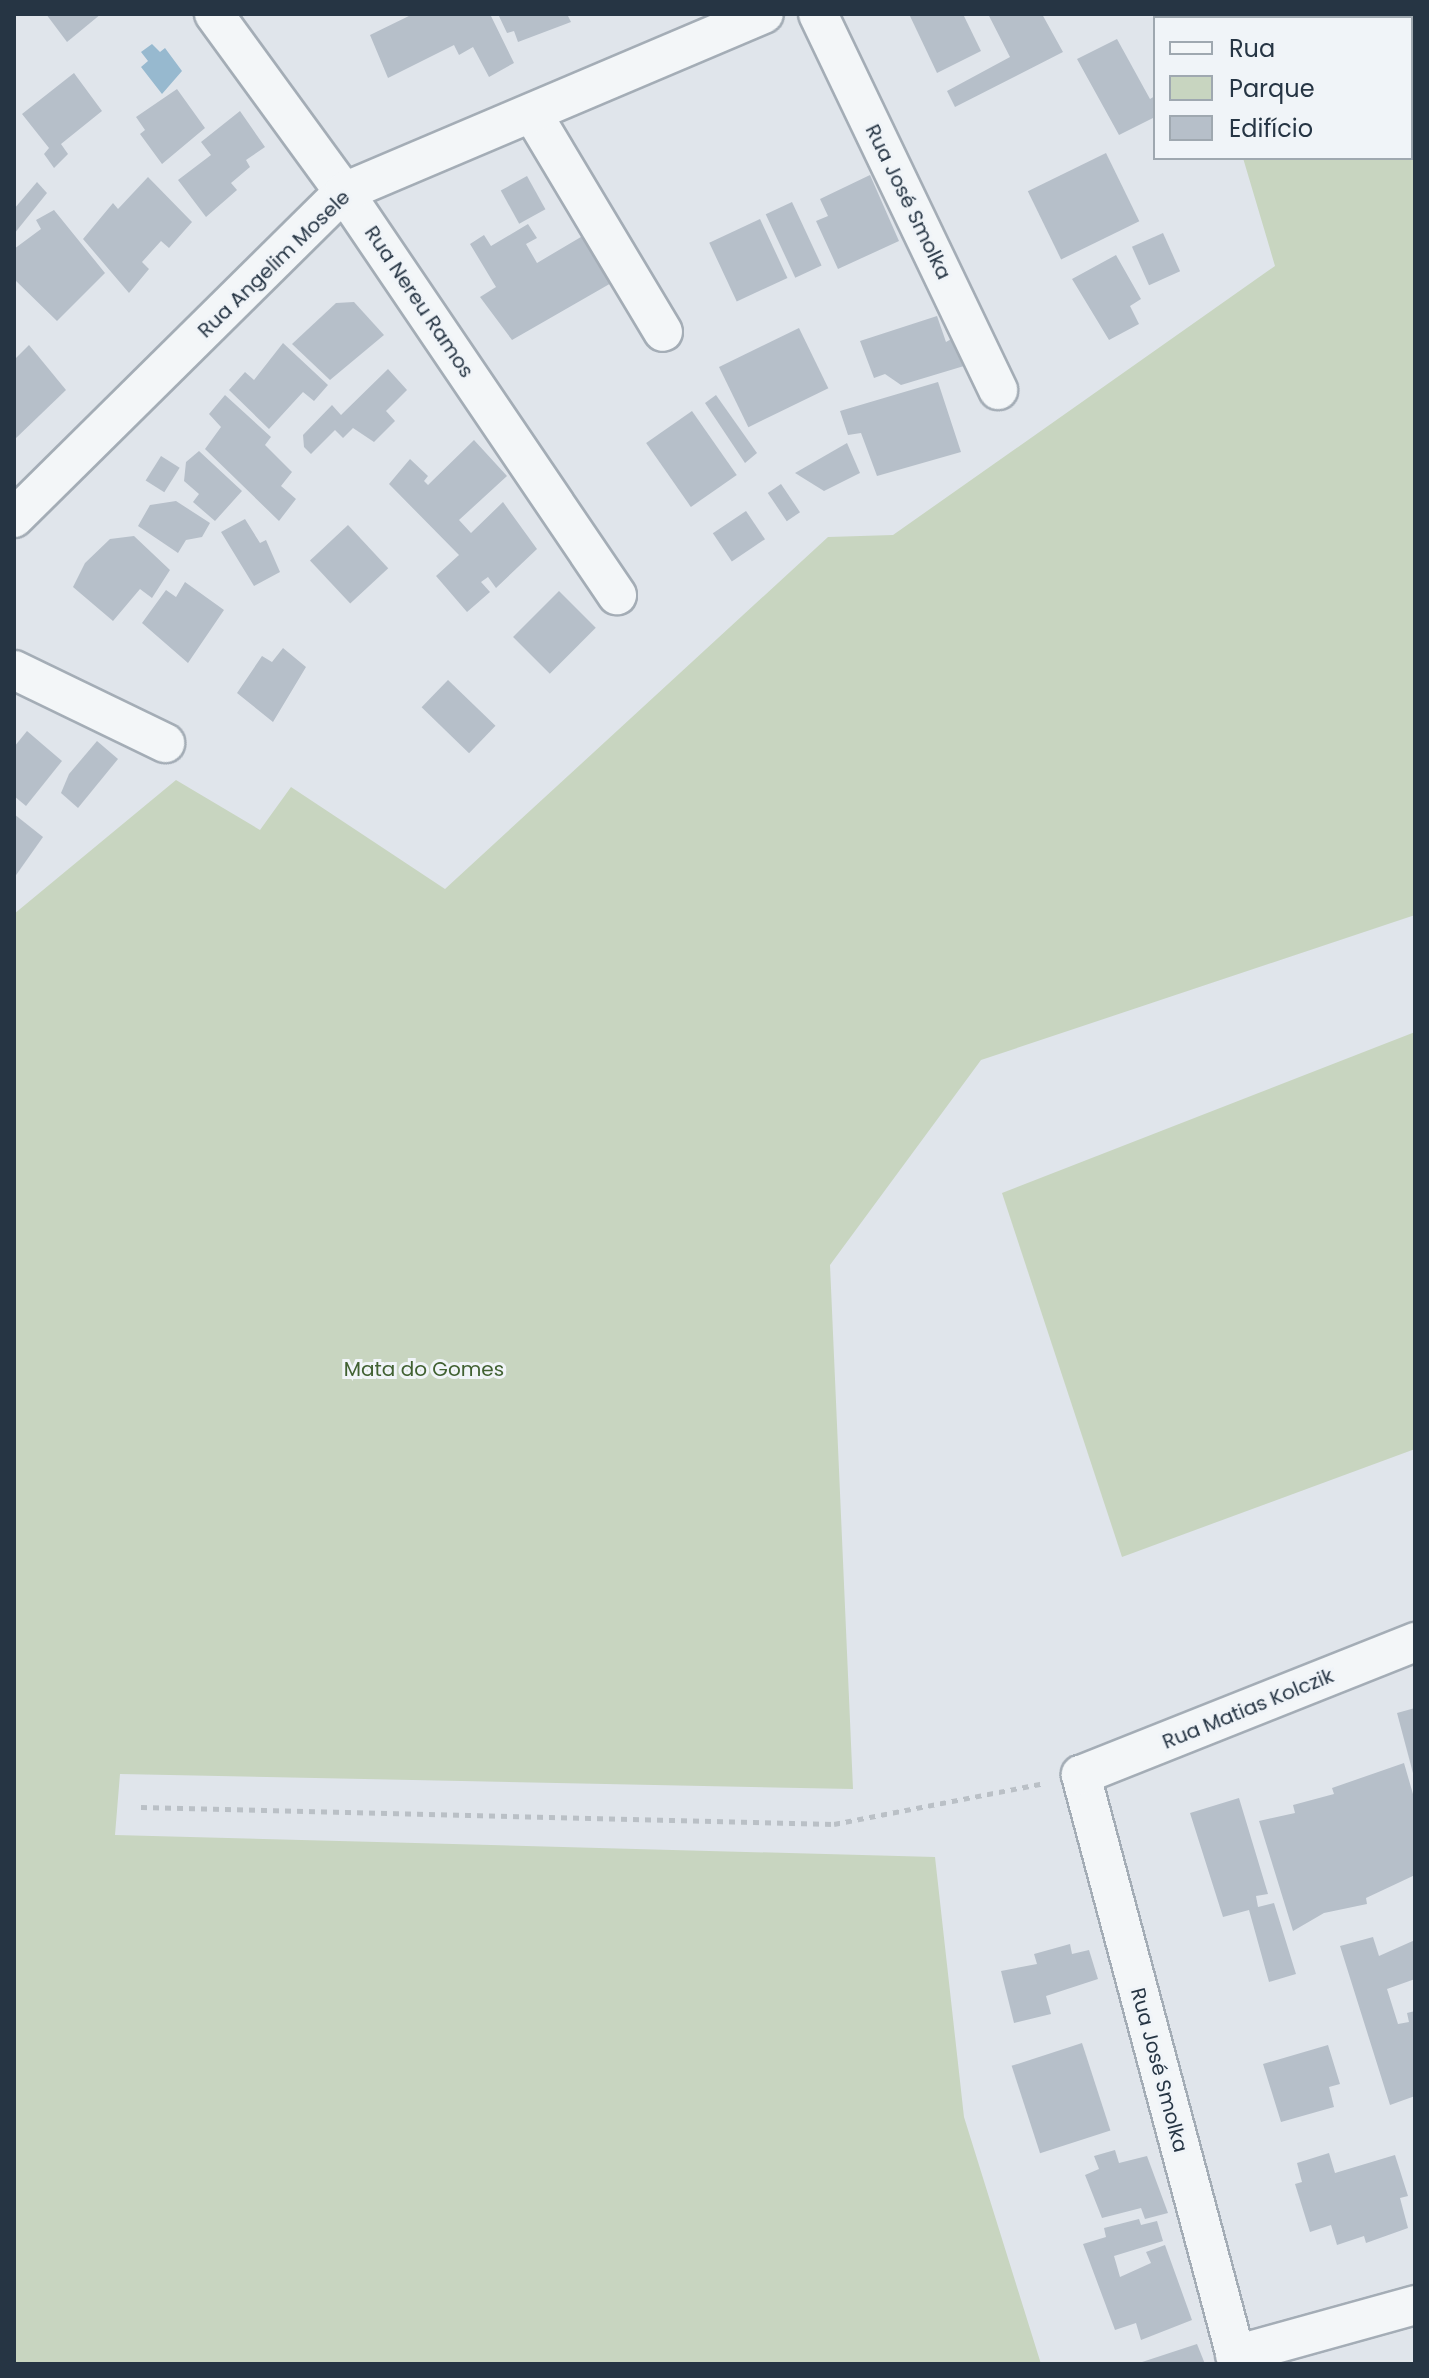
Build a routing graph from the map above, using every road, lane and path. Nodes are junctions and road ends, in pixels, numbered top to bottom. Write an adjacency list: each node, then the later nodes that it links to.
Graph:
1 (214, 14): 5 (street, Rua Nereu Ramos)
2 (764, 14): 4 (street, Rua Angelim Mosele)
3 (818, 14): 7 (street, Rua José Smolka)
4 (532, 113): 5 (street, Rua Angelim Mosele); 6 (street)
5 (344, 192): 8 (street, Rua Angelim Mosele); 9 (street, Rua Nereu Ramos)
6 (663, 332)
7 (998, 390)
8 (14, 518)
9 (617, 595)
10 (14, 670): 11 (street)
11 (165, 743)
12 (1415, 1642): 13 (street, Rua Matias Kolczik)
13 (1081, 1775): 14 (path); 16 (street, Rua José Smolka)
14 (141, 1807)
15 (1415, 2305): 16 (street)
16 (1237, 2360)

